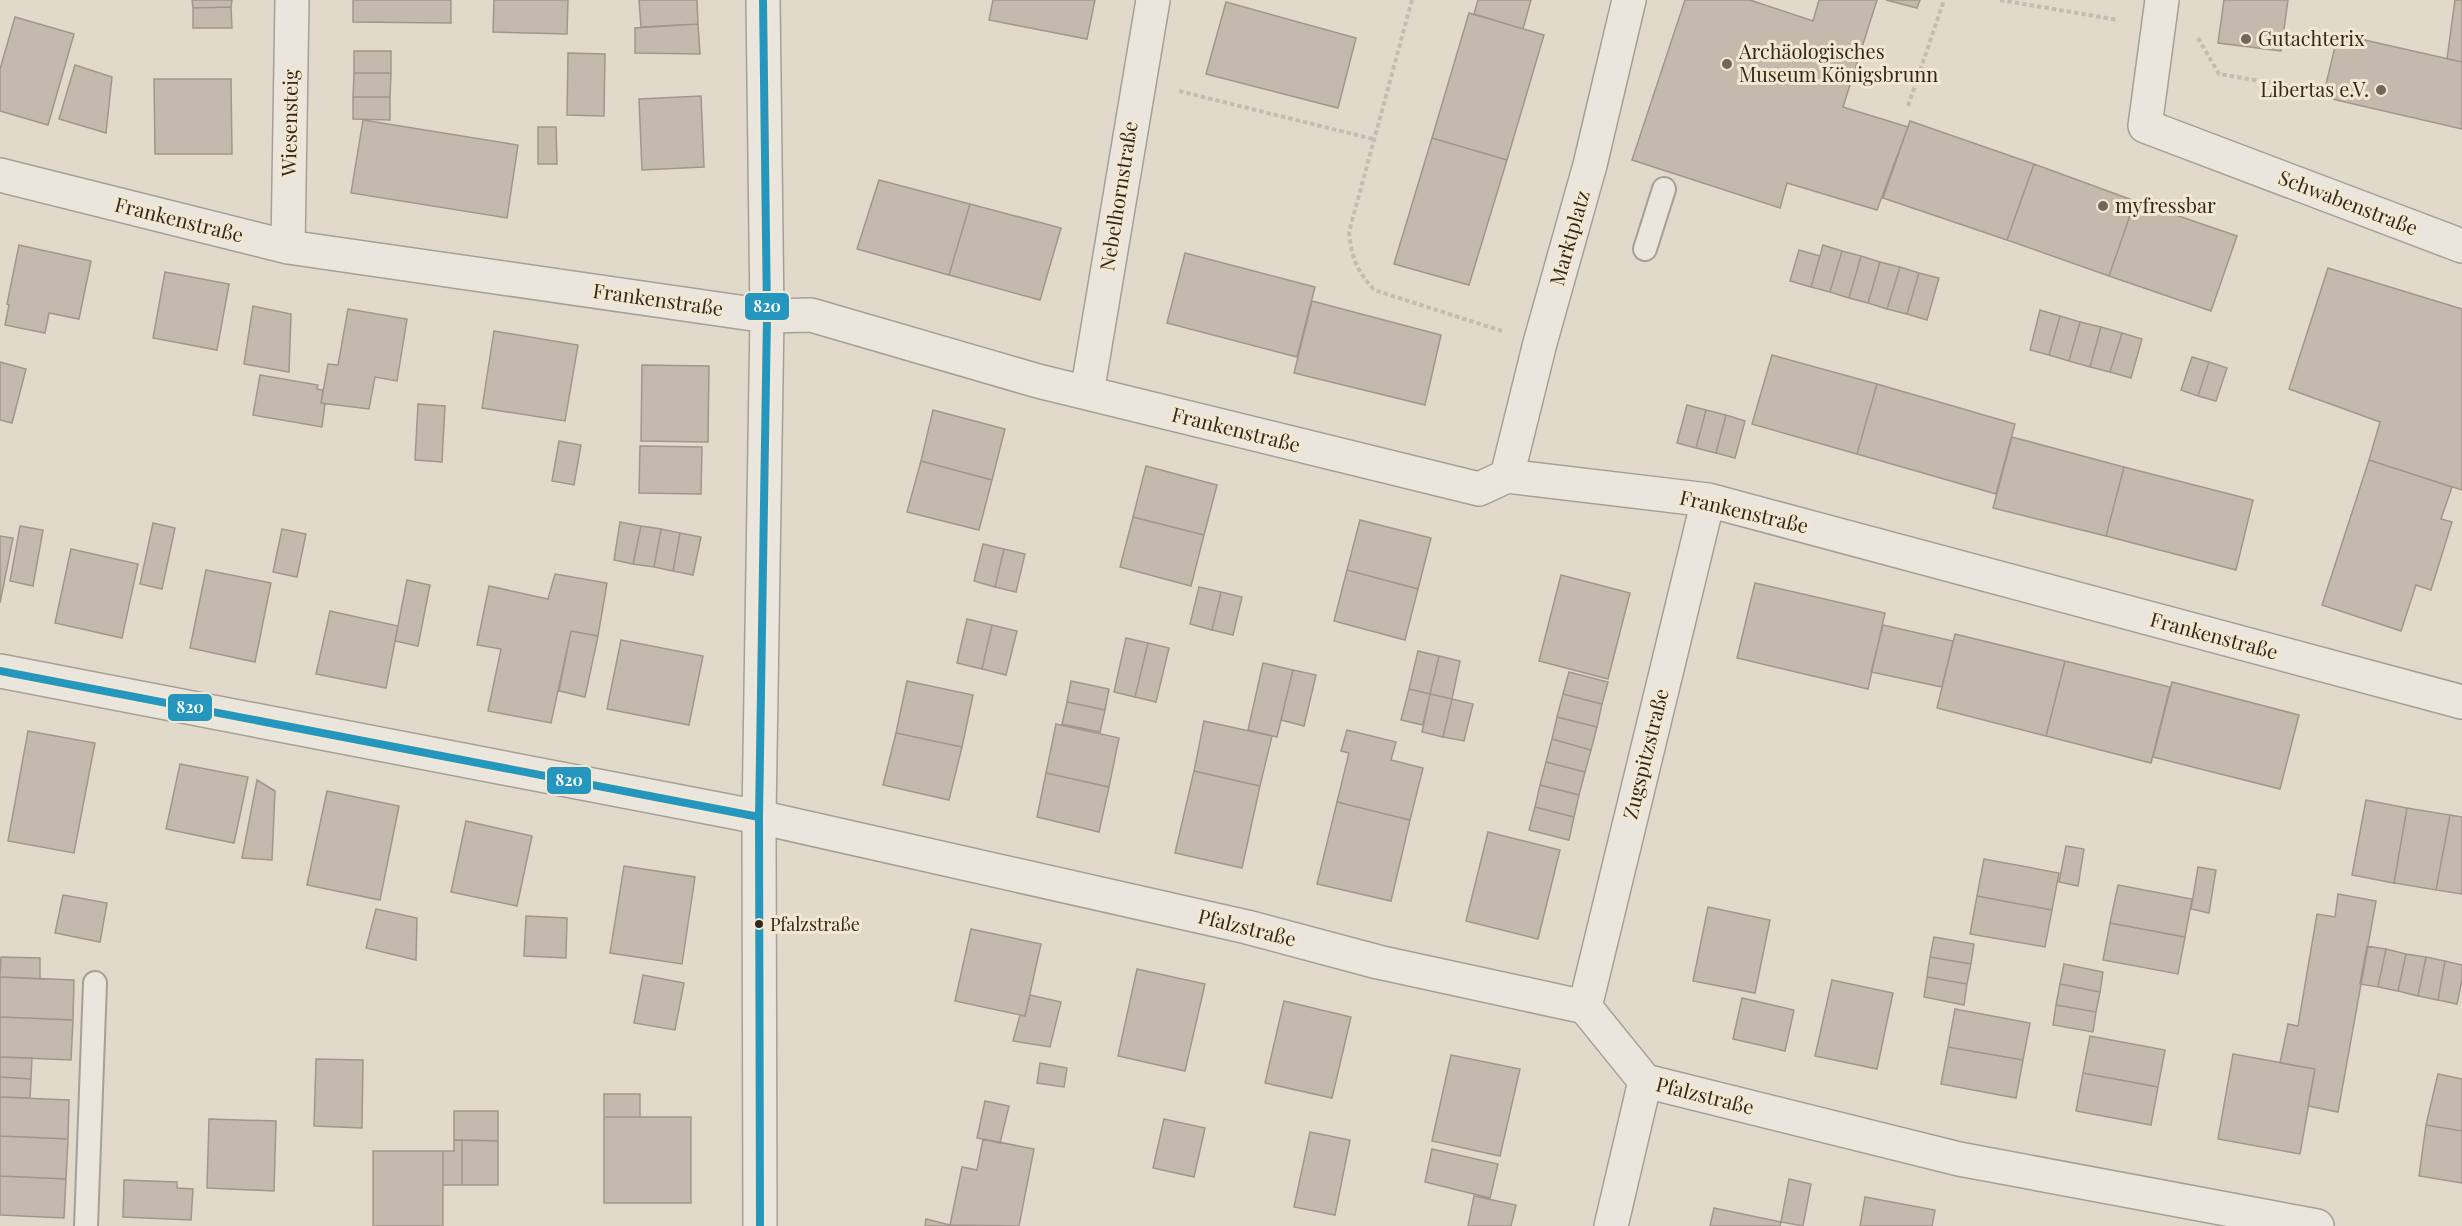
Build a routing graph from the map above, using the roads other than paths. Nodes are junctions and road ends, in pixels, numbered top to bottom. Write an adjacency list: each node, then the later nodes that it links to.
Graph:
1 (292, 0): 9 (street, Wiesensteig)
2 (763, 0): 11 (street)
3 (1154, 0): 12 (street, Nebelhornstraße)
4 (1629, 0): 13 (street, Marktplatz)
5 (2161, 14): 8 (street, Schwabenstraße)
6 (0, 175): 9 (street, Frankenstraße)
7 (1664, 189): 10 (lane)
8 (2462, 246)
9 (288, 247): 11 (street, Frankenstraße)
10 (1645, 249)
11 (767, 316): 12 (street, Frankenstraße); 17 (street)
12 (1087, 393): 13 (street, Frankenstraße)
13 (1507, 476): 14 (street, Frankenstraße)
14 (1708, 500): 16 (street, Frankenstraße); 19 (street, Zugspitzstraße)
15 (0, 671): 17 (street, Pfalzstraße)
16 (2462, 702)
17 (759, 817): 19 (street, Pfalzstraße); 22 (street)
18 (95, 983): 21 (lane)
19 (1585, 1007): 20 (street, Pfalzstraße)
20 (1645, 1081): 23 (street); 24 (street, Pfalzstraße)
21 (86, 1226)
22 (760, 1226)
23 (1611, 1226)
24 (2317, 1226)

